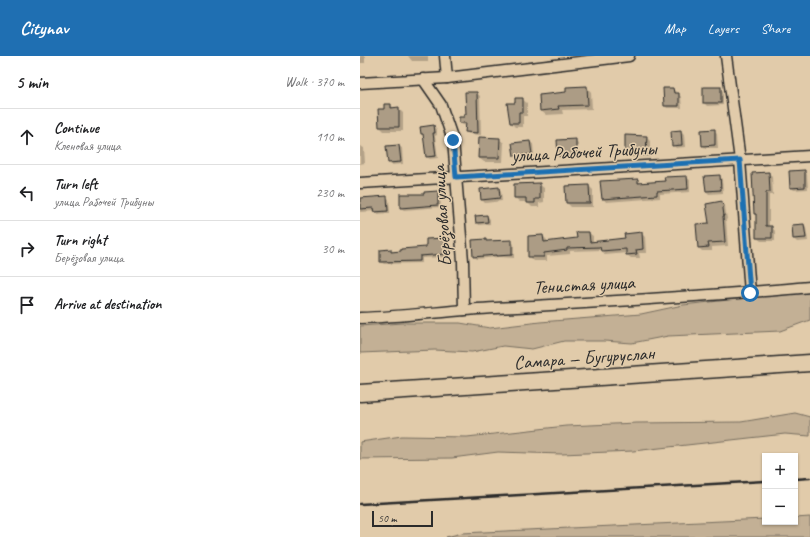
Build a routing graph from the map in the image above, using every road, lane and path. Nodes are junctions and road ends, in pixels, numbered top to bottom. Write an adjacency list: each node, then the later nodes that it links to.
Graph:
1 (445, 56): 4 (street)
2 (629, 56): 4 (street)
3 (726, 56): 8 (street)
4 (447, 78): 5 (street)
5 (423, 79): 6 (street); 9 (street, Берёзовая улица)
6 (360, 83)
7 (810, 156): 8 (street, улица Рабочей Трибуны)
8 (740, 160): 9 (street, улица Рабочей Трибуны); 12 (street)
9 (456, 177): 10 (street, улица Рабочей Трибуны); 13 (street, Берёзовая улица)
10 (360, 183)
11 (810, 287): 12 (street, Тенистая улица)
12 (750, 293): 13 (street, Тенистая улица)
13 (464, 310): 14 (street, Тенистая улица)
14 (360, 318)
15 (810, 363): 16 (main road, Самара — Бугуруслан)
16 (360, 393)

